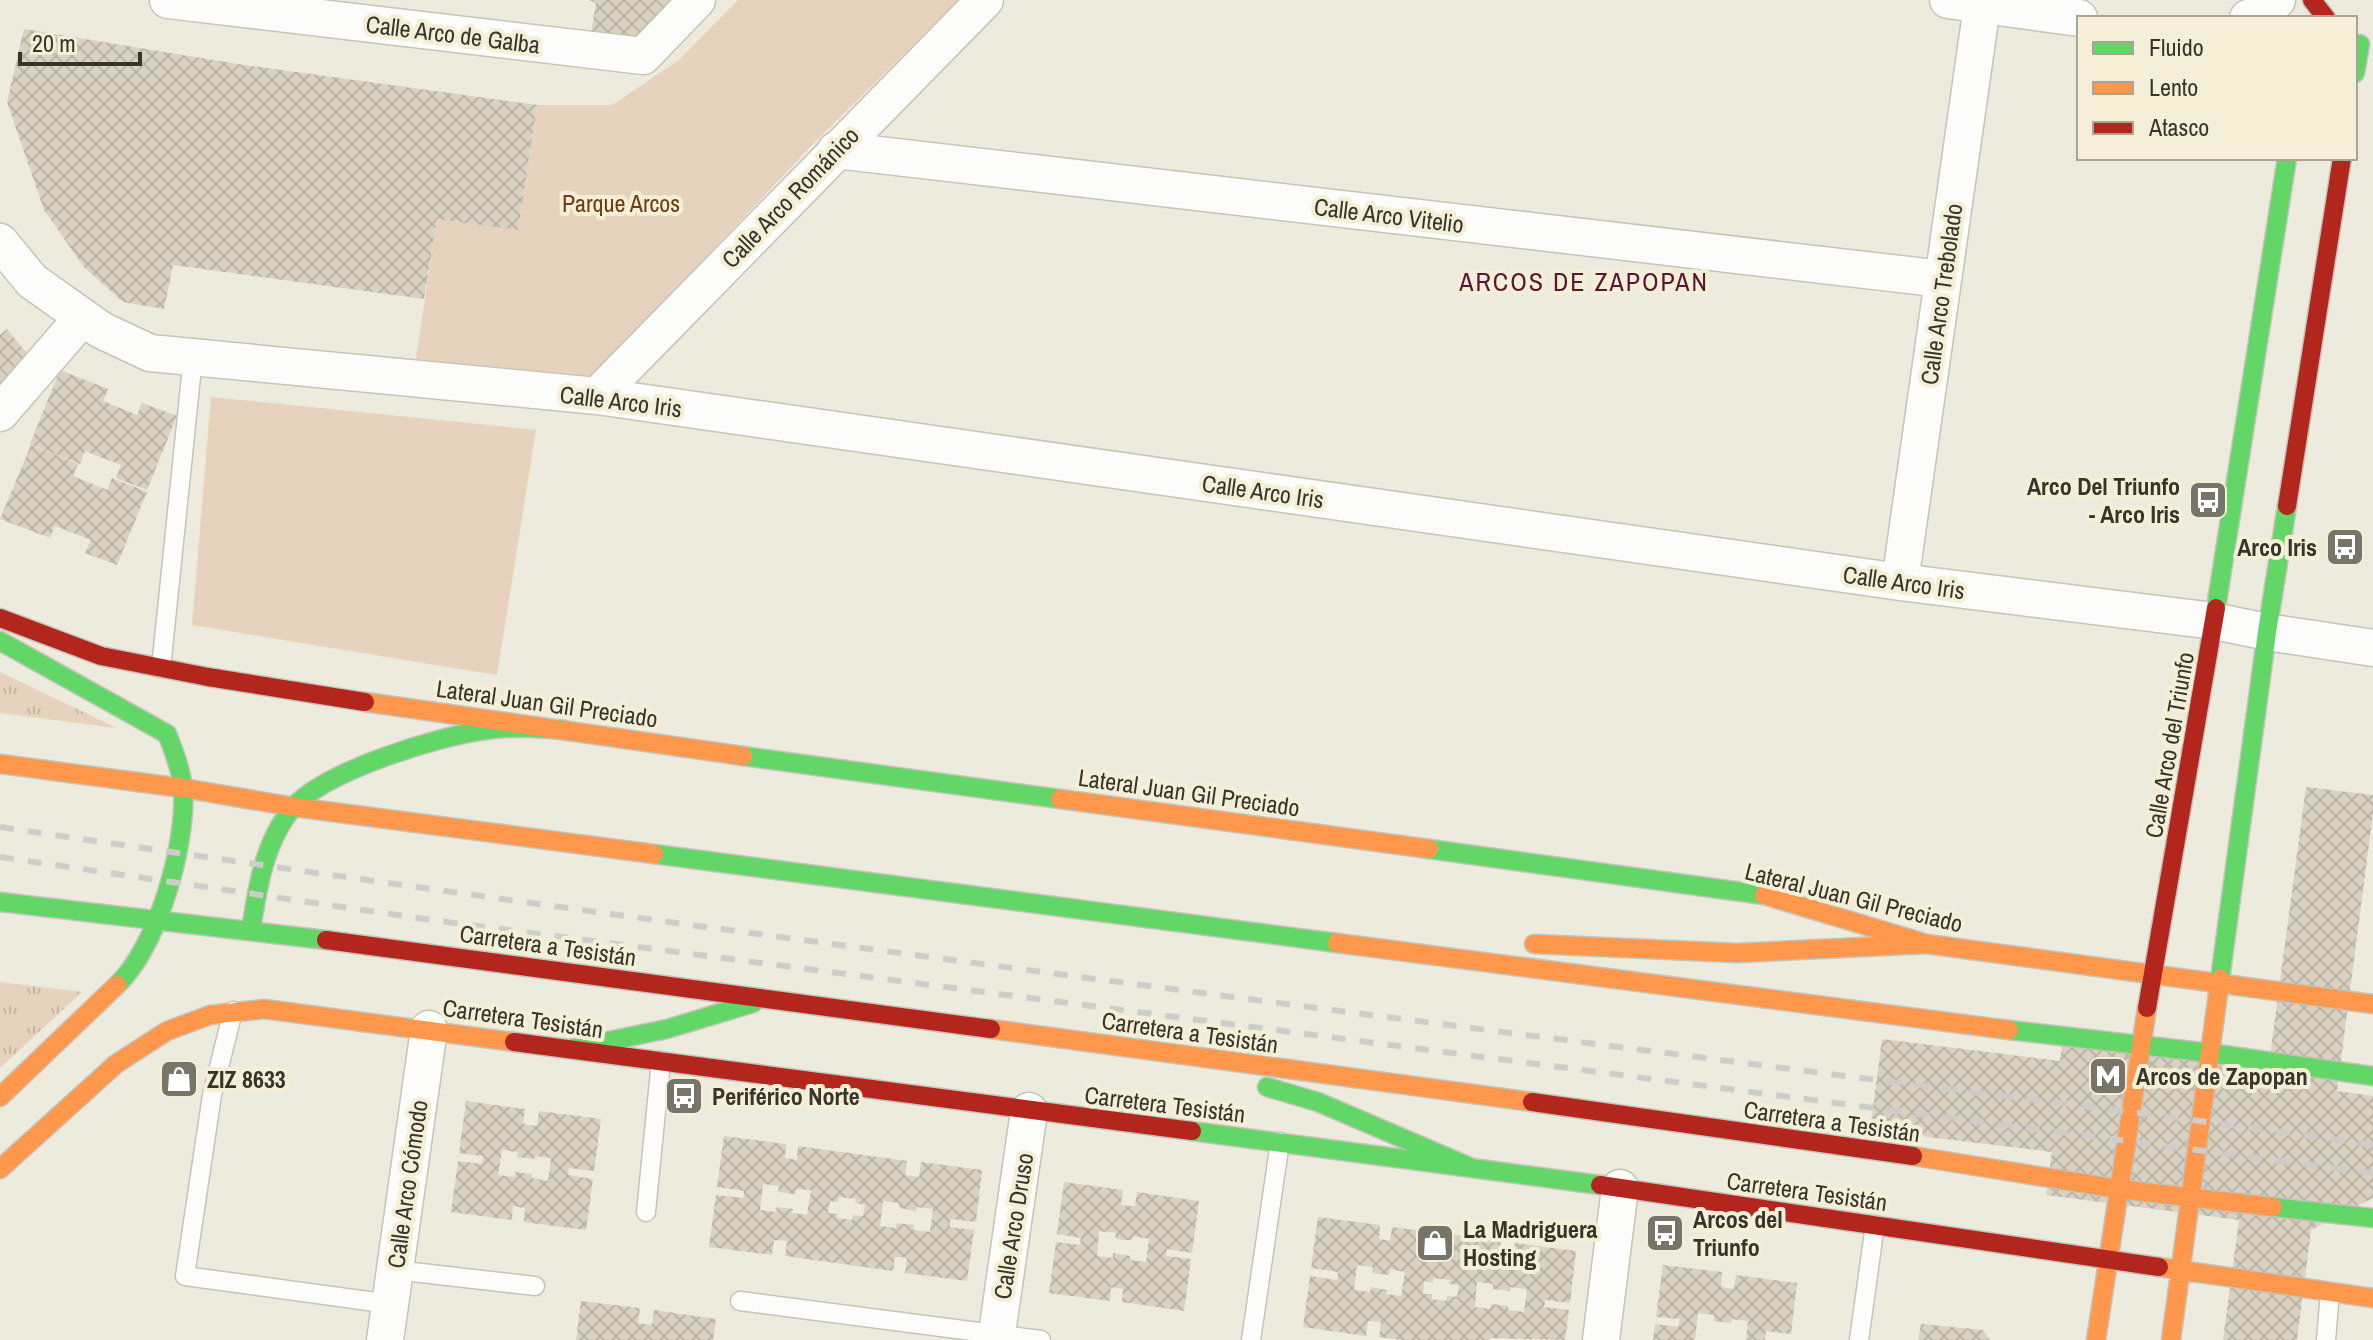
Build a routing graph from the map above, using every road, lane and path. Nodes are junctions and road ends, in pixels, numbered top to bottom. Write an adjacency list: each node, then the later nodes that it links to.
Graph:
1 (168, 0): 2 (street, Calle Arco de Galba)
2 (697, 0)
3 (985, 0): 12 (street, Calle Arco Románico)
4 (2277, 0): 7 (street)
5 (2312, 0): 8 (main road)
6 (1965, 3): 9 (street); 16 (street, Calle Arco Trebolado)
7 (2255, 16)
8 (2324, 16)
9 (2077, 18)
10 (2363, 44): 11 (main road)
11 (2357, 66)
12 (836, 150): 16 (street, Calle Arco Vitelio); 19 (street, Calle Arco Románico)
13 (2287, 160): 23 (main road, Calle Arco del Triunfo)
14 (2342, 160): 24 (main road)
15 (0, 242): 17 (street, Calle Arco Iris)
16 (1943, 279): 21 (street, Calle Arco Trebolado)
17 (83, 317): 18 (street, Calle Arco Iris); 20 (street)
18 (193, 357): 19 (street, Calle Arco Iris); 27 (lane)
19 (597, 396): 21 (street, Calle Arco Iris)
20 (0, 413)
21 (1900, 582): 23 (street, Calle Arco Iris)
22 (0, 618): 27 (main road, Lateral Juan Gil Preciado)
23 (2214, 621): 24 (street, Calle Arco Iris); 37 (main road, Calle Arco del Triunfo)
24 (2267, 632): 26 (street, Calle Arco Iris); 38 (main road)
25 (0, 641): 30 (main road)
26 (2373, 648)
27 (161, 668): 28 (main road, Lateral Juan Gil Preciado)
28 (565, 730): 31 (main road); 35 (main road, Lateral Juan Gil Preciado)
29 (0, 764): 30 (main road)
30 (183, 788): 31 (main road); 33 (main road)
31 (294, 807): 34 (main road); 36 (main road)
32 (0, 902): 33 (main road, Carretera a Tesistán)
33 (157, 920): 34 (main road, Carretera a Tesistán); 49 (main road)
34 (251, 930): 39 (main road, Carretera a Tesistán)
35 (1927, 944): 36 (main road); 37 (main road, Lateral Juan Gil Preciado)
36 (1418, 953): 43 (main road)
37 (2155, 975): 38 (main road, Lateral Juan Gil Preciado); 43 (main road, Calle Arco del Triunfo)
38 (2219, 983): 40 (main road, Lateral Juan Gil Preciado); 46 (main road)
39 (765, 999): 44 (main road); 45 (main road, Carretera a Tesistán)
40 (2373, 1004)
41 (233, 1011): 42 (main road, Carretera Tesistán); 53 (main road, Carretera Tesistán); 63 (lane)
42 (429, 1029): 44 (main road, Carretera Tesistán); 63 (street, Calle Arco Cómodo)
43 (2141, 1045): 46 (main road); 55 (main road, Calle Arco del Triunfo)
44 (570, 1049): 47 (main road, Carretera Tesistán)
45 (1163, 1052): 52 (main road); 55 (main road, Carretera a Tesistán)
46 (2210, 1053): 48 (main road); 56 (main road)
47 (661, 1061): 50 (main road, Carretera Tesistán); 57 (lane)
48 (2373, 1076)
49 (0, 1097)
50 (1029, 1111): 51 (main road, Carretera Tesistán); 67 (street, Calle Arco Druso)
51 (1280, 1142): 52 (main road, Carretera Tesistán); 70 (lane)
52 (1472, 1168): 54 (main road, Carretera Tesistán)
53 (0, 1169)
54 (1620, 1188): 59 (main road, Carretera Tesistán); 71 (street)
55 (2119, 1189): 56 (main road, Carretera a Tesistán); 60 (main road, Calle Arco del Triunfo)
56 (2191, 1198): 58 (main road, Carretera a Tesistán); 61 (main road)
57 (646, 1212)
58 (2373, 1218)
59 (1875, 1225): 60 (main road, Carretera Tesistán); 72 (lane)
60 (2108, 1260): 61 (main road, Carretera Tesistán); 73 (main road, Calle Arco del Triunfo)
61 (2181, 1272): 64 (main road, Carretera Tesistán); 74 (main road)
62 (535, 1286): 63 (lane)
63 (392, 1287): 68 (street, Calle Arco Cómodo)
64 (2330, 1292): 65 (main road, Carretera Tesistán); 75 (lane)
65 (2373, 1298)
66 (740, 1301): 67 (lane)
67 (996, 1338): 69 (lane)
68 (385, 1340)
69 (1041, 1340)
70 (1251, 1340)
71 (1601, 1340)
72 (1859, 1340)
73 (2096, 1340)
74 (2171, 1340)
75 (2326, 1340)

